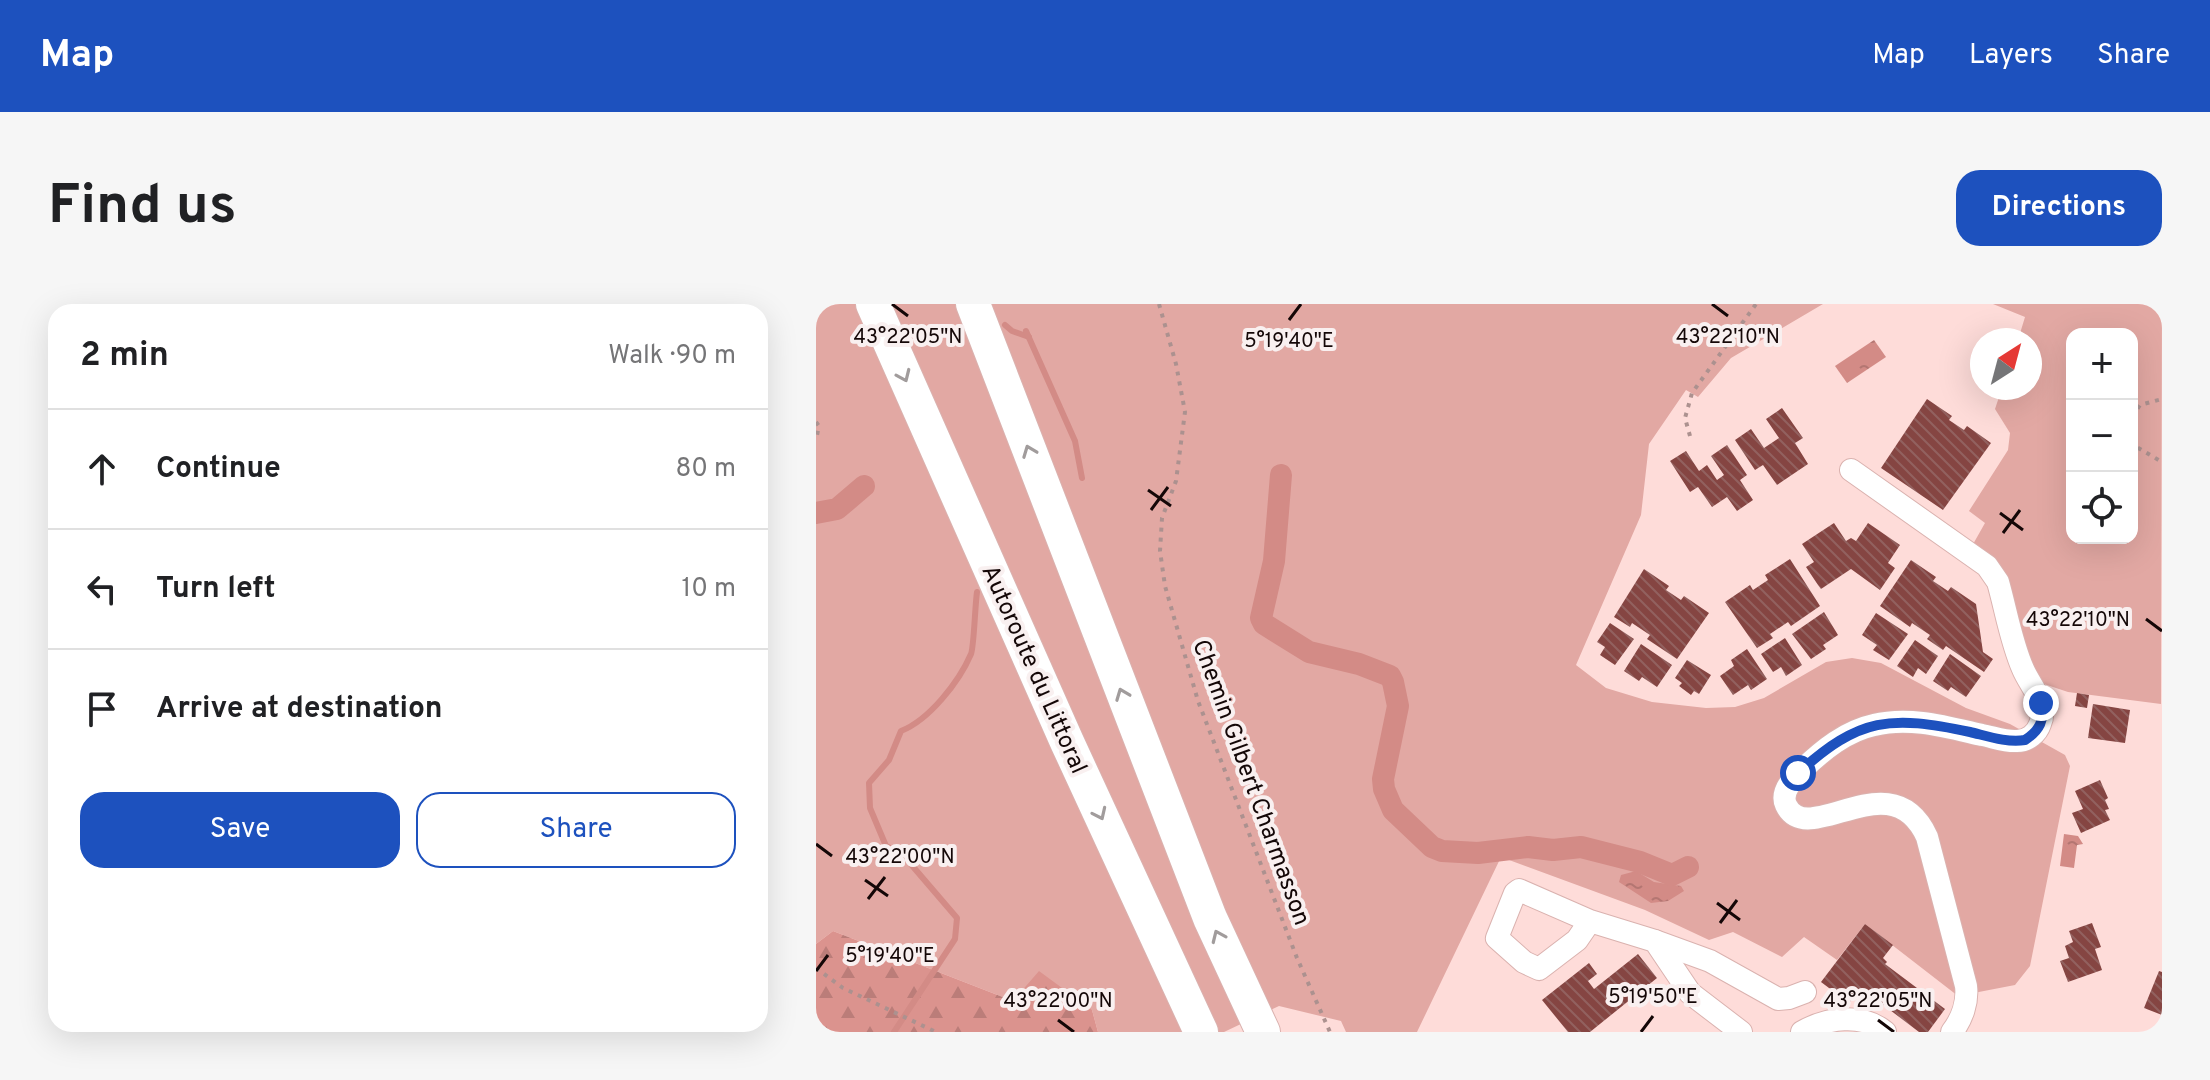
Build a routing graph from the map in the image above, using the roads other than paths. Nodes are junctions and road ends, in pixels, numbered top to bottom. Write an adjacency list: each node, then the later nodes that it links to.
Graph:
1 (873, 304): 7 (highway, Autoroute du Littoral, one-way to 7)
2 (973, 304): 8 (highway, one-way to 2)
3 (1851, 470): 12 (street)
4 (1590, 921): 5 (street)
5 (1655, 941): 6 (street); 9 (street)
6 (1805, 992)
7 (1201, 1032)
8 (1263, 1032)
9 (1741, 1032)
10 (1802, 1032): 11 (street)
11 (1885, 1032)
12 (1952, 1032)

